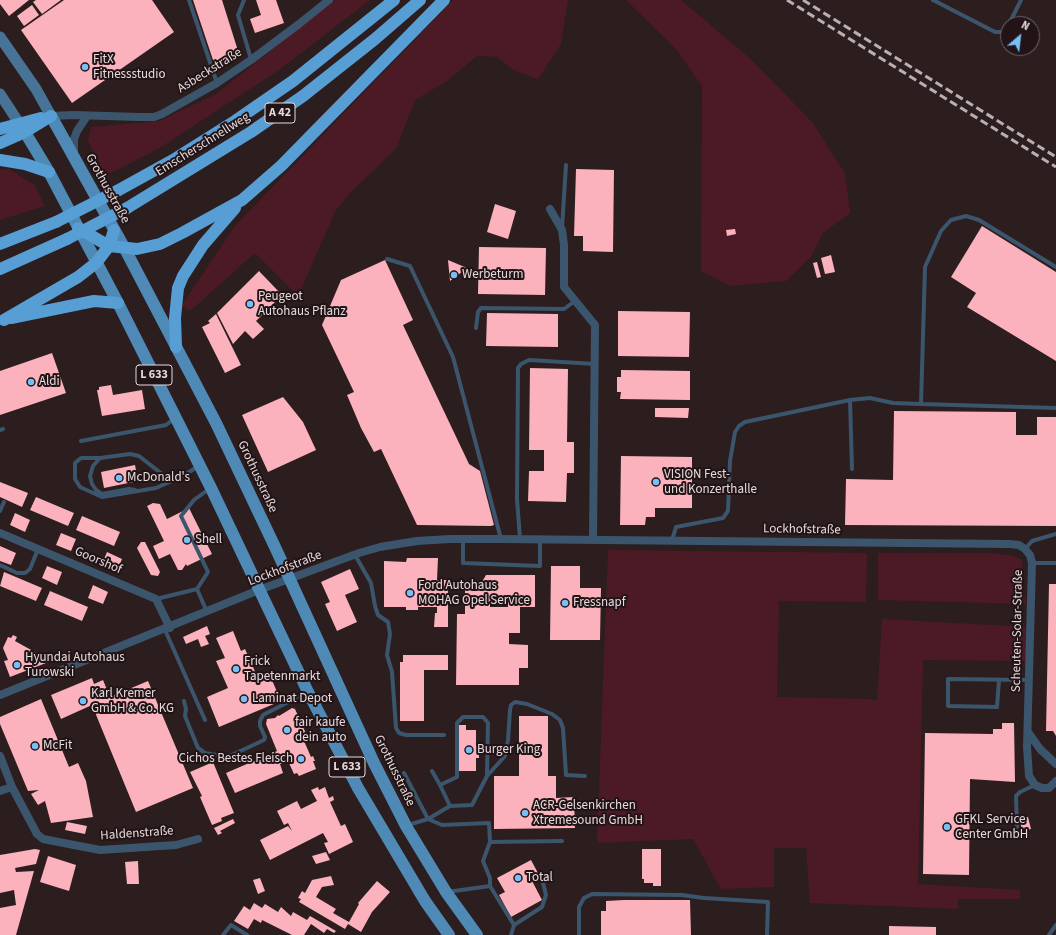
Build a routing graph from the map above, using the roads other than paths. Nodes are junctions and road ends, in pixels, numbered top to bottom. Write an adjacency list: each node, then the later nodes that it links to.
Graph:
1 (189, 0): 13 (lane)
2 (244, 0): 12 (lane)
3 (329, 0): 12 (street, Asbeckstraße)
4 (394, 0): 29 (highway, Emscherschnellweg / A 42, bridge)
5 (420, 0): 35 (highway, Emscherschnellweg / A 42, bridge)
6 (444, 0): 24 (highway)
7 (933, 0): 10 (lane)
8 (1021, 0): 9 (lane)
9 (1013, 16)
10 (1000, 32)
11 (0, 37): 15 (main road, Grothusstraße / L 633)
12 (251, 60): 13 (street, Asbeckstraße)
13 (217, 83): 16 (street, Asbeckstraße)
14 (0, 94): 17 (main road, L 633)
15 (51, 116): 16 (street, Asbeckstraße); 17 (highway); 20 (main road, Grothusstraße / L 633)
16 (87, 116): 20 (street)
17 (22, 127): 18 (highway); 19 (highway); 23 (main road, L 633)
18 (0, 129)
19 (0, 143)
20 (74, 158): 27 (main road, Grothusstraße / L 633)
21 (0, 160): 23 (highway)
22 (566, 165): 28 (lane)
23 (49, 172): 26 (main road, L 633)
24 (242, 200): 31 (highway); 40 (highway)
25 (550, 209): 28 (street)
26 (78, 228): 30 (highway); 33 (main road, L 633)
27 (114, 230): 30 (highway); 31 (main road, Grothusstraße / L 633)
28 (562, 230): 36 (street)
29 (0, 244)
30 (109, 246): 31 (highway); 33 (highway)
31 (125, 249): 40 (main road, Grothusstraße / L 633)
32 (387, 259): 58 (lane)
33 (96, 263): 37 (main road, L 633); 38 (highway)
34 (1056, 267): 43 (lane)
35 (0, 269)
36 (575, 300): 39 (lane); 41 (street)
37 (118, 303): 38 (highway); 45 (main road, L 633)
38 (2, 320)
39 (476, 328)
40 (176, 347): 69 (main road, Grothusstraße / L 633)
41 (596, 364): 59 (lane); 61 (street)
42 (850, 400): 43 (lane); 49 (lane); 62 (lane)
43 (921, 404): 44 (lane)
44 (1056, 408)
45 (175, 418): 46 (lane); 48 (main road, L 633)
46 (81, 441)
47 (100, 458): 50 (lane); 52 (lane); 52 (lane)
48 (199, 464): 50 (lane); 51 (main road, L 633)
49 (852, 469)
50 (171, 481): 52 (lane)
51 (211, 488): 70 (lane); 71 (main road, L 633)
52 (140, 491)
53 (4, 502): 54 (lane)
54 (0, 511)
55 (0, 533): 63 (street, Goorshof)
56 (1056, 534): 64 (lane)
57 (463, 539): 58 (street, Lockhofstraße); 60 (lane); 65 (street, Lockhofstraße)
58 (501, 539): 59 (street, Lockhofstraße)
59 (520, 539): 60 (street, Lockhofstraße)
60 (540, 539): 61 (street, Lockhofstraße)
61 (593, 540): 62 (street, Lockhofstraße)
62 (672, 540): 64 (street, Lockhofstraße)
63 (38, 549): 68 (lane); 72 (street, Goorshof)
64 (1025, 549): 66 (street, Scheuten-Solar-Straße)
65 (355, 555): 69 (street, Lockhofstraße); 82 (lane)
66 (1032, 563): 67 (lane); 76 (street, Scheuten-Solar-Straße)
67 (1056, 563)
68 (0, 565)
69 (290, 580): 71 (street, Lockhofstraße); 96 (main road, Grothusstraße / L 633)
70 (197, 590): 72 (lane); 73 (lane)
71 (259, 590): 73 (street, Lockhofstraße); 77 (main road, L 633)
72 (156, 599): 74 (street)
73 (207, 613): 74 (street, Lockhofstraße)
74 (168, 629): 78 (street, Lockhofstraße); 80 (lane)
75 (999, 680): 75 (lane); 76 (lane)
76 (1030, 680): 81 (street, Scheuten-Solar-Straße)
77 (308, 692): 79 (lane); 108 (main road, L 633)
78 (0, 695)
79 (184, 701)
80 (205, 720)
81 (1028, 732): 84 (street); 91 (street, Scheuten-Solar-Straße)
82 (444, 735)
83 (0, 756): 92 (street, Haldenstraße)
84 (1056, 764)
85 (432, 771): 90 (lane)
86 (404, 773): 95 (lane)
87 (487, 776): 88 (lane); 90 (lane); 94 (lane)
88 (586, 776)
89 (1056, 781): 91 (street)
90 (440, 785): 94 (lane)
91 (1036, 785): 97 (lane)
92 (12, 787): 93 (street); 98 (street, Haldenstraße)
93 (0, 791)
94 (450, 806): 95 (lane)
95 (428, 819): 96 (lane); 99 (lane)
96 (406, 826): 103 (main road, Grothusstraße / L 633)
97 (1017, 827)
98 (198, 839)
99 (490, 842): 100 (lane); 102 (lane)
100 (562, 842)
101 (543, 883): 104 (lane)
102 (490, 886): 103 (lane); 104 (lane)
103 (446, 892): 109 (main road, Grothusstraße / L 633)
104 (514, 925): 110 (lane)
105 (1056, 925): 113 (lane)
106 (223, 935): 107 (lane)
107 (247, 935)
108 (449, 935)
109 (477, 935)
110 (511, 935)
111 (579, 935): 112 (lane)
112 (767, 935)
113 (1049, 935)

